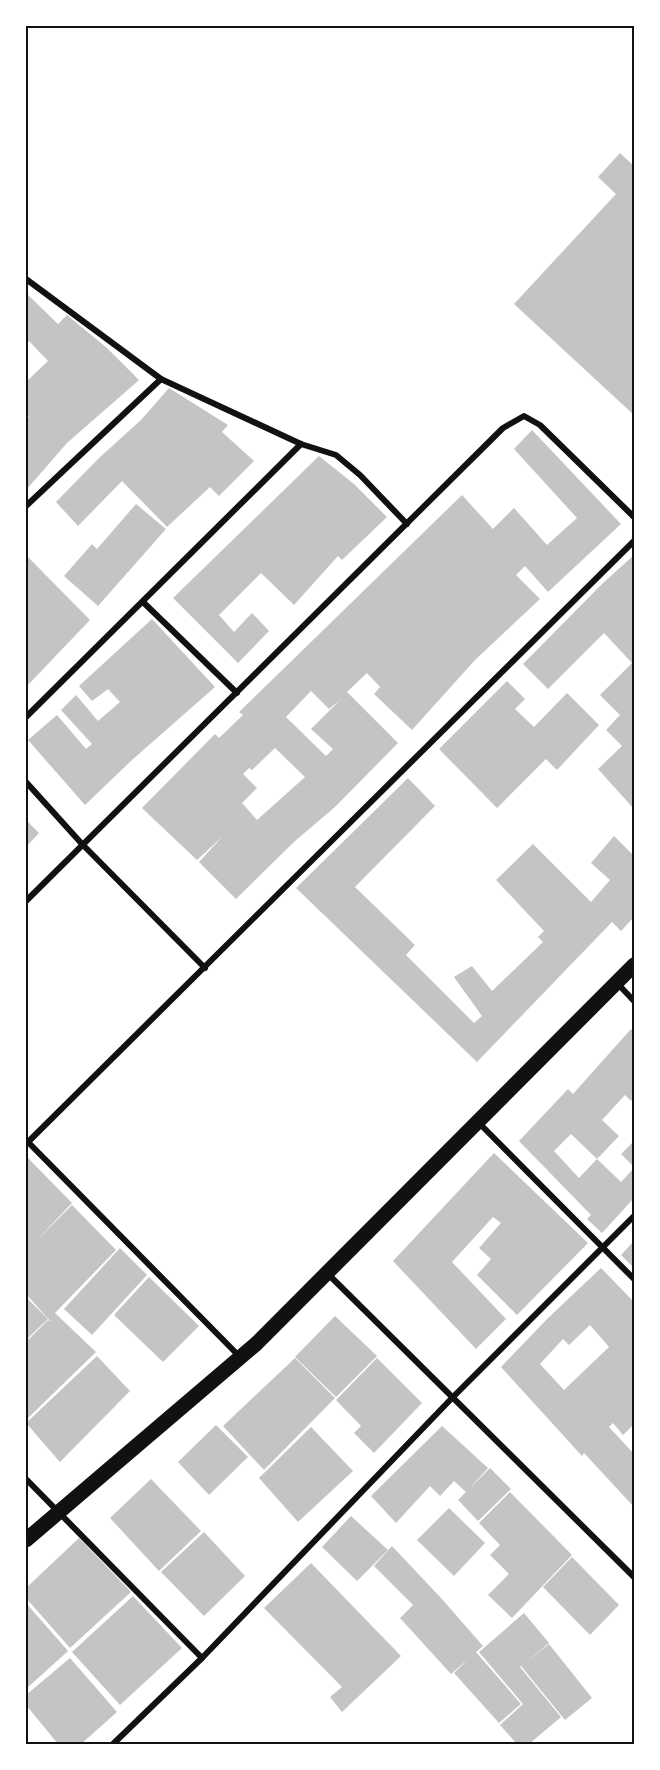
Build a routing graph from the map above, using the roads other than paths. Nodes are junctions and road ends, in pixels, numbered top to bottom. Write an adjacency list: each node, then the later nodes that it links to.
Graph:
1 (26, 279): 2 (street)
2 (161, 379): 3 (street); 4 (street)
3 (301, 444): 6 (street); 8 (street)
4 (26, 506)
5 (634, 517): 6 (street)
6 (407, 524): 9 (street)
7 (634, 541): 15 (street)
8 (143, 602): 9 (street); 10 (street)
9 (237, 693): 12 (street)
10 (26, 717)
11 (26, 782): 12 (street)
12 (82, 844): 13 (street); 15 (street)
13 (26, 901)
14 (634, 965): 16 (main road)
15 (205, 968): 19 (street)
16 (616, 983): 17 (street); 18 (main road)
17 (634, 1001)
18 (478, 1122): 21 (street); 22 (main road)
19 (26, 1142): 24 (street)
20 (634, 1216): 21 (street)
21 (603, 1247): 23 (street); 25 (street)
22 (327, 1273): 24 (main road); 25 (street)
23 (634, 1279)
24 (240, 1357): 27 (main road)
25 (452, 1398): 29 (street); 30 (street)
26 (26, 1479): 27 (street)
27 (58, 1512): 28 (main road); 30 (street)
28 (26, 1540)
29 (634, 1577)
30 (202, 1658): 31 (street)
31 (112, 1744)

